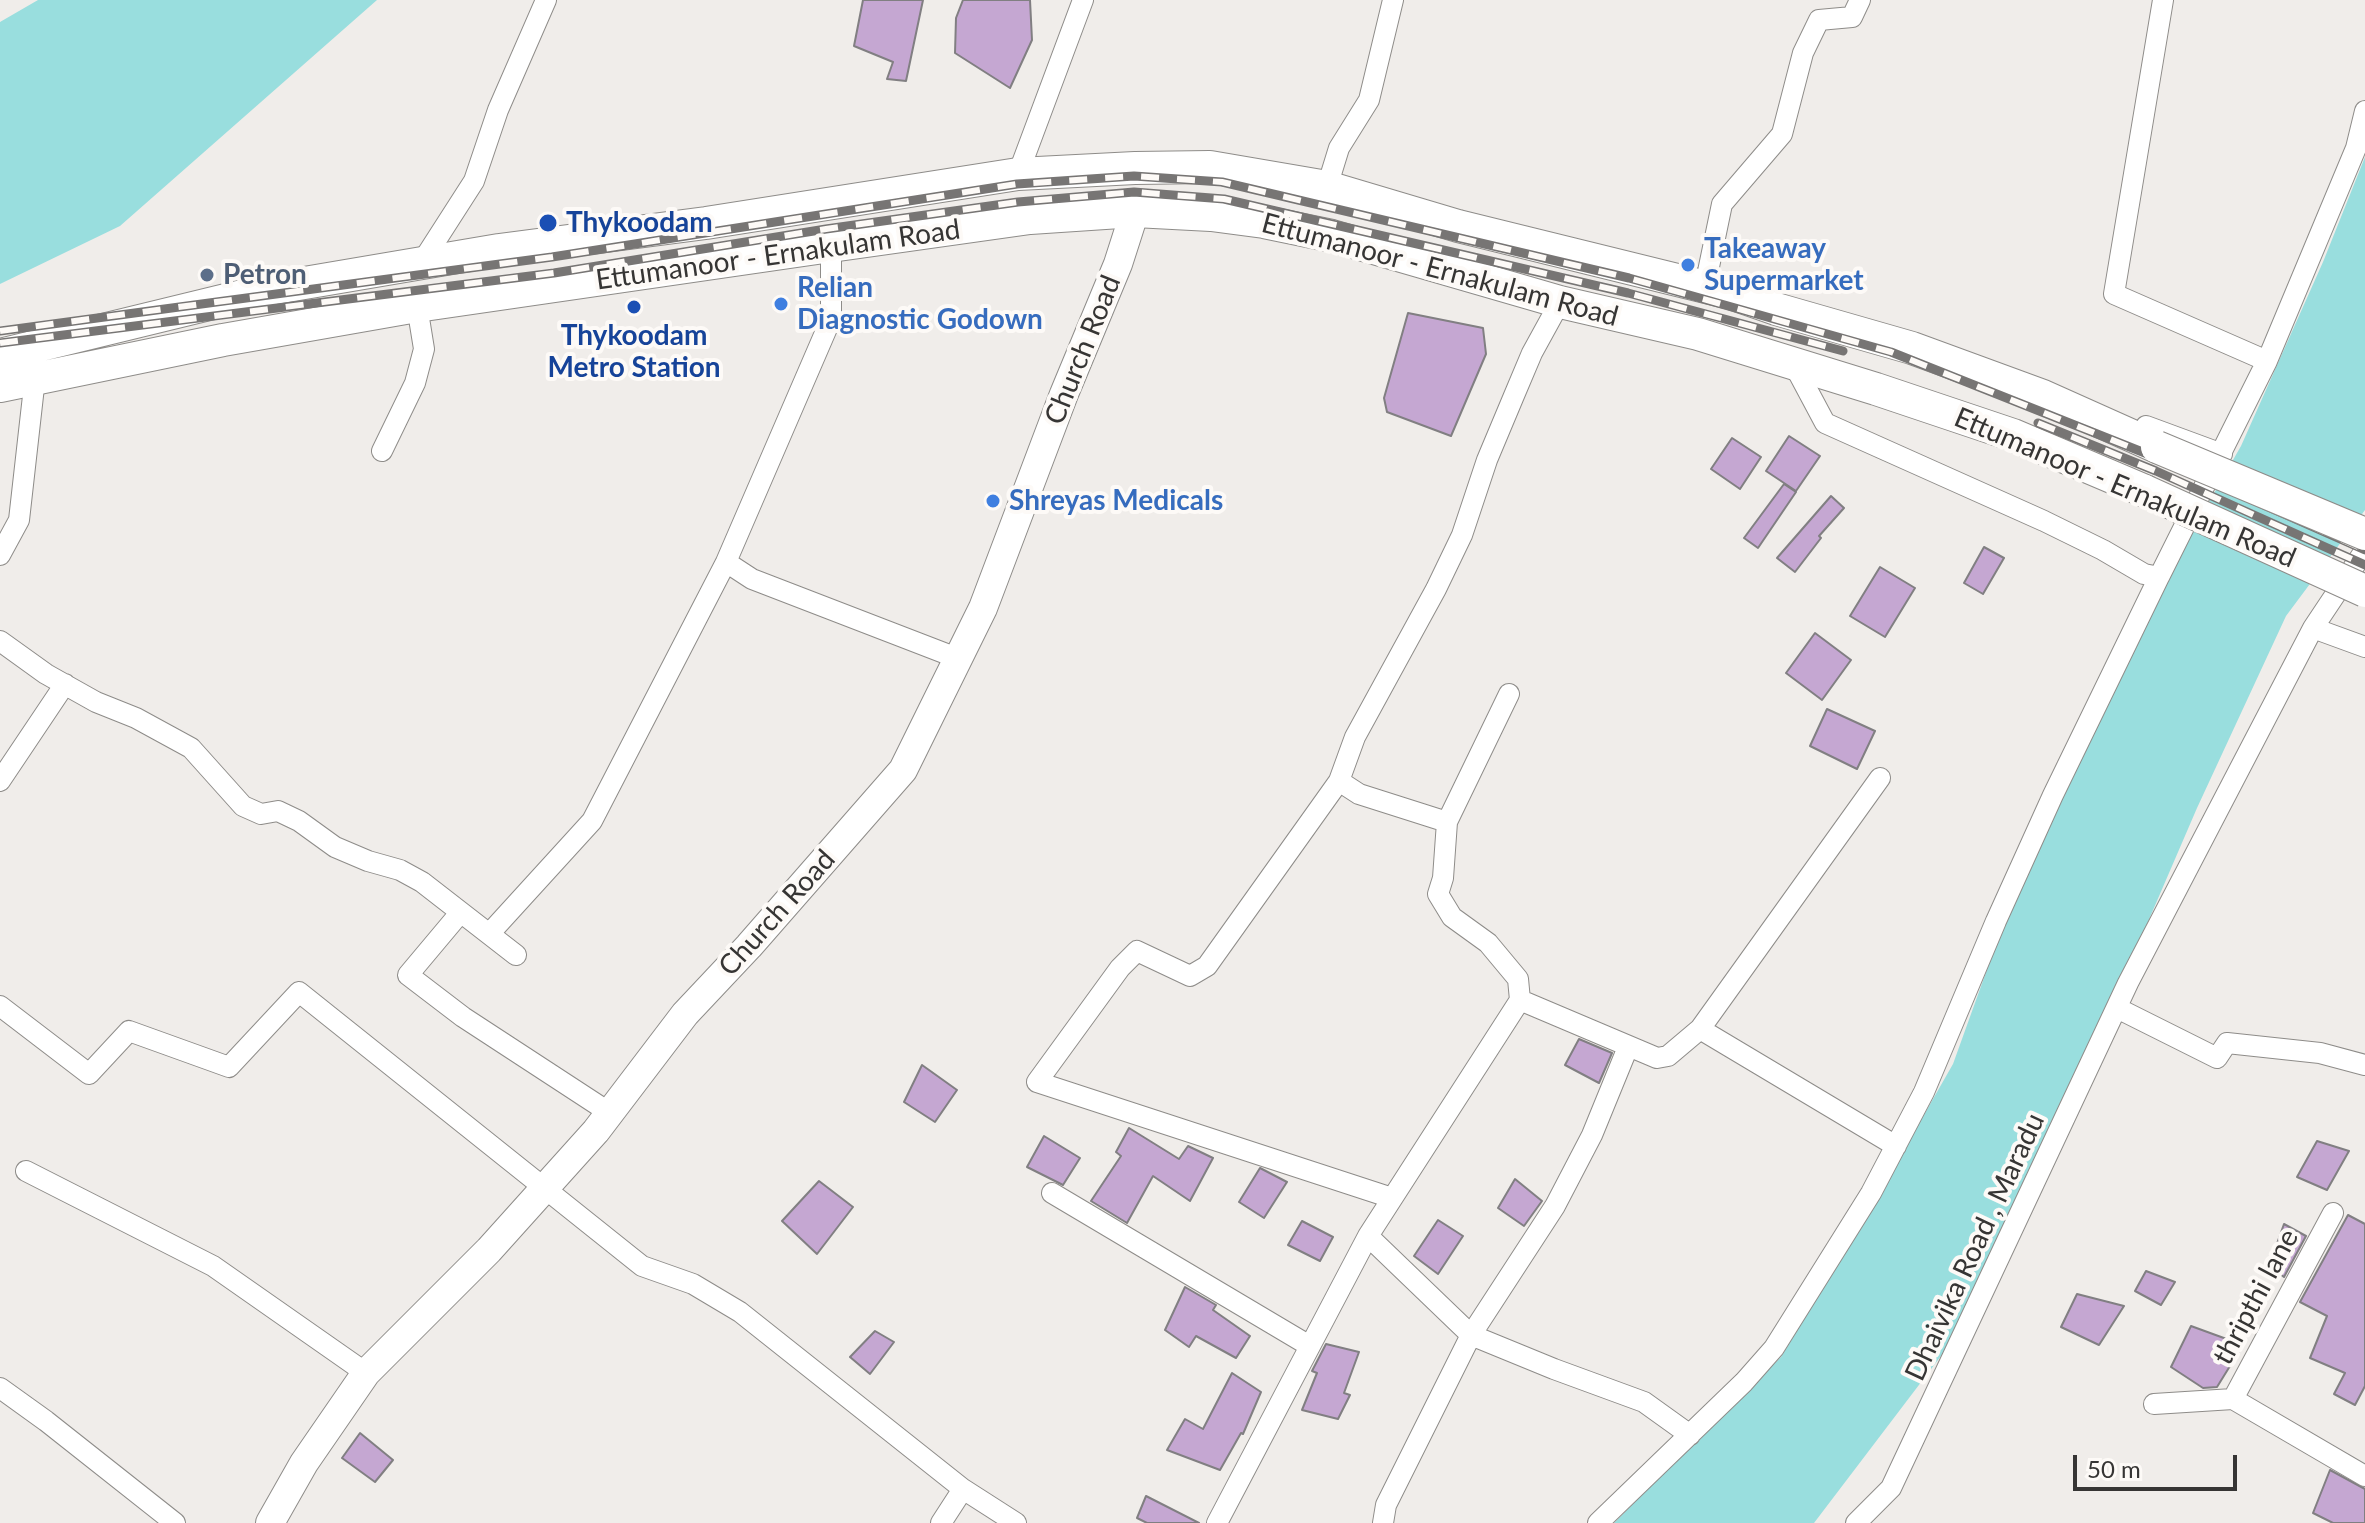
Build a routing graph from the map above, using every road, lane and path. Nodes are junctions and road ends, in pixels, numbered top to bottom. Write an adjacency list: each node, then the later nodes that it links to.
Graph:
1 (546, 0): 12 (street)
2 (1083, 0): 7 (street)
3 (1393, 0): 8 (street)
4 (1860, 0): 14 (street)
5 (2163, 0): 19 (street)
6 (2365, 111): 19 (street)
7 (1018, 174): 8 (main road); 12 (main road)
8 (1327, 187): 10 (main road)
9 (1135, 211): 11 (main road, Ettumanoor - Ernakulam Road); 13 (main road, Ettumanoor - Ernakulam Road); 34 (street, Church Road)
10 (1497, 235): 13 (main road); 14 (main road)
11 (831, 246): 16 (main road, Ettumanoor - Ernakulam Road); 28 (street)
12 (422, 262): 18 (main road)
13 (1484, 278): 15 (main road, Ettumanoor - Ernakulam Road)
14 (1705, 286): 17 (main road)
15 (1560, 302): 20 (main road, Ettumanoor - Ernakulam Road); 39 (street)
16 (417, 306): 21 (main road, Ettumanoor - Ernakulam Road); 23 (street)
17 (1776, 309): 24 (street); 25 (main road, bridge)
18 (0, 355)
19 (2267, 361): 24 (street)
20 (1793, 363): 29 (street); 30 (main road, Ettumanoor - Ernakulam Road, bridge)
21 (35, 378): 22 (main road, Ettumanoor - Ernakulam Road); 27 (street)
22 (0, 386)
23 (382, 451)
24 (2222, 454): 29 (street)
25 (2365, 534)
26 (2365, 550): 31 (street, Dhaivika Road , Maradu)
27 (0, 555)
28 (726, 562): 34 (street); 42 (street)
29 (2159, 577): 51 (street)
30 (2365, 591)
31 (2313, 628): 33 (street); 46 (street, Dhaivika Road , Maradu)
32 (0, 641): 35 (street)
33 (2365, 647)
34 (957, 658): 50 (street, Church Road)
35 (65, 684): 38 (street); 41 (street)
36 (1509, 694): 40 (street)
37 (1880, 778): 47 (street)
38 (0, 781)
39 (1339, 781): 40 (street); 55 (street)
40 (1447, 822): 44 (street)
41 (460, 913): 42 (street); 50 (street)
42 (489, 934): 43 (street)
43 (516, 955)
44 (1520, 1000): 48 (street); 55 (street)
45 (0, 1006): 53 (street)
46 (2117, 1008): 49 (street); 74 (street, Dhaivika Road , Maradu)
47 (1700, 1029): 48 (street); 51 (street)
48 (1628, 1047): 58 (street)
49 (2365, 1065)
50 (610, 1113): 53 (street, Church Road)
51 (1896, 1146): 64 (street)
52 (26, 1171): 60 (street)
53 (543, 1187): 60 (street, Church Road); 66 (street)
54 (1052, 1193): 59 (street)
55 (1392, 1198): 57 (street)
56 (2333, 1213): 62 (street, thripthi lane)
57 (1368, 1236): 58 (street); 59 (street)
58 (1471, 1335): 64 (street); 72 (street)
59 (1308, 1345): 71 (street)
60 (366, 1373): 68 (street, Church Road)
61 (0, 1388): 67 (street)
62 (2233, 1399): 63 (street); 65 (street, thripthi lane)
63 (2154, 1404)
64 (1690, 1435): 73 (street)
65 (2365, 1476)
66 (963, 1489): 69 (street); 70 (street)
67 (175, 1523)
68 (270, 1523)
69 (941, 1523)
70 (1016, 1523)
71 (1217, 1523)
72 (1383, 1523)
73 (1598, 1523)
74 (1856, 1523)

